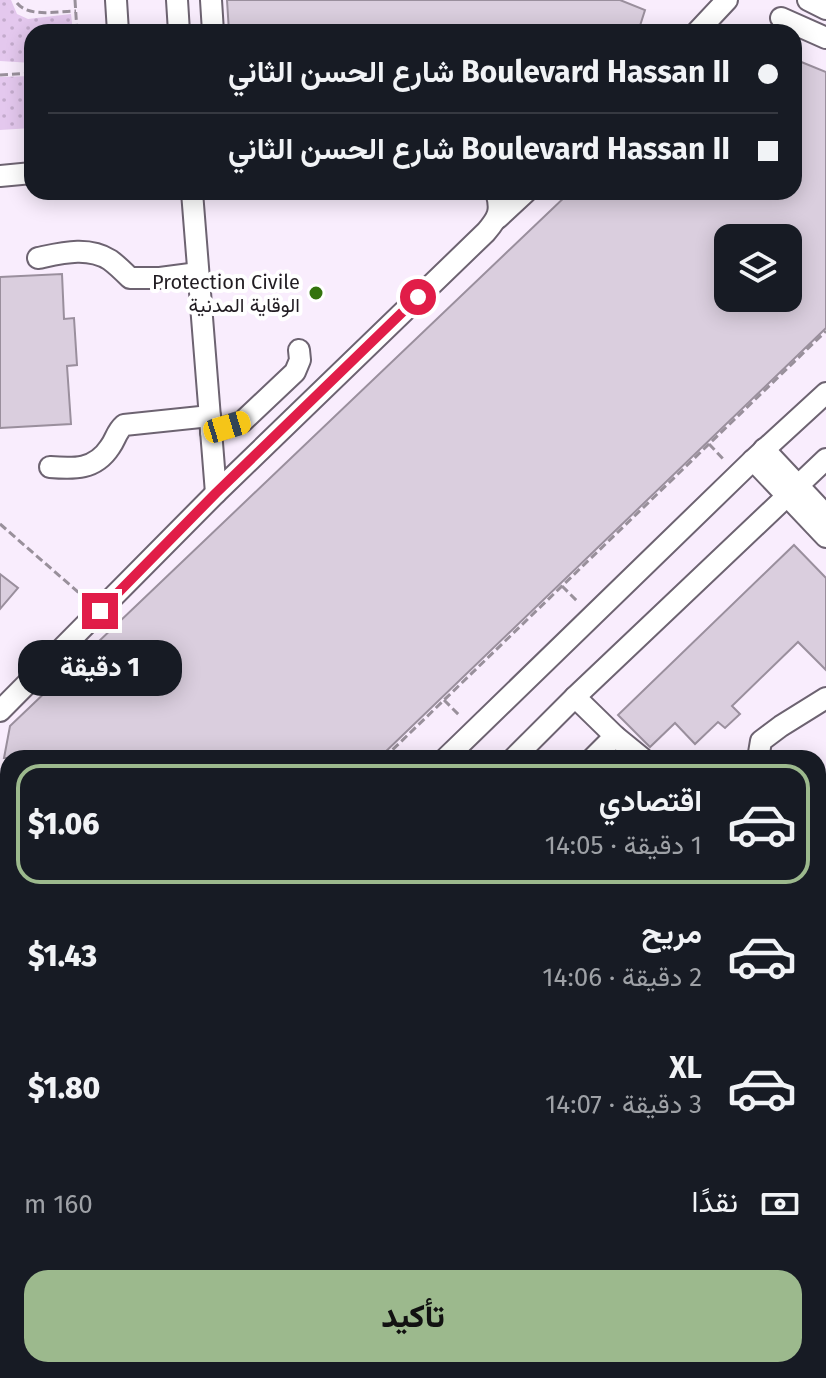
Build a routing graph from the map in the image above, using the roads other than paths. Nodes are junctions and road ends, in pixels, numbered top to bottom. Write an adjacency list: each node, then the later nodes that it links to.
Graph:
1 (116, 0): 8 (street)
2 (177, 0): 9 (street)
3 (211, 0): 10 (street)
4 (727, 0): 11 (street)
5 (808, 0): 6 (street)
6 (826, 9)
7 (781, 18): 12 (street)
8 (118, 24)
9 (178, 24)
10 (212, 24)
11 (704, 24)
12 (794, 24)
13 (802, 27): 14 (street)
14 (826, 38)
15 (24, 174): 16 (street)
16 (0, 176)
17 (193, 200): 22 (street)
18 (498, 200): 20 (street)
19 (517, 200): 20 (street)
20 (498, 218): 30 (street)
21 (38, 258): 22 (street)
22 (198, 273): 25 (street)
23 (299, 350): 25 (street)
24 (826, 393): 26 (street)
25 (210, 424): 27 (street); 30 (street)
26 (759, 455): 29 (street); 37 (street)
27 (50, 467)
28 (822, 470): 29 (street)
29 (792, 490): 31 (street); 32 (street); 33 (street)
30 (216, 493): 35 (street)
31 (826, 515)
32 (826, 537)
33 (575, 697): 36 (street); 38 (street)
34 (826, 698): 41 (street)
35 (0, 711)
36 (615, 736): 39 (street); 40 (street)
37 (454, 750)
38 (522, 750)
39 (601, 750)
40 (632, 750)
41 (760, 750)

